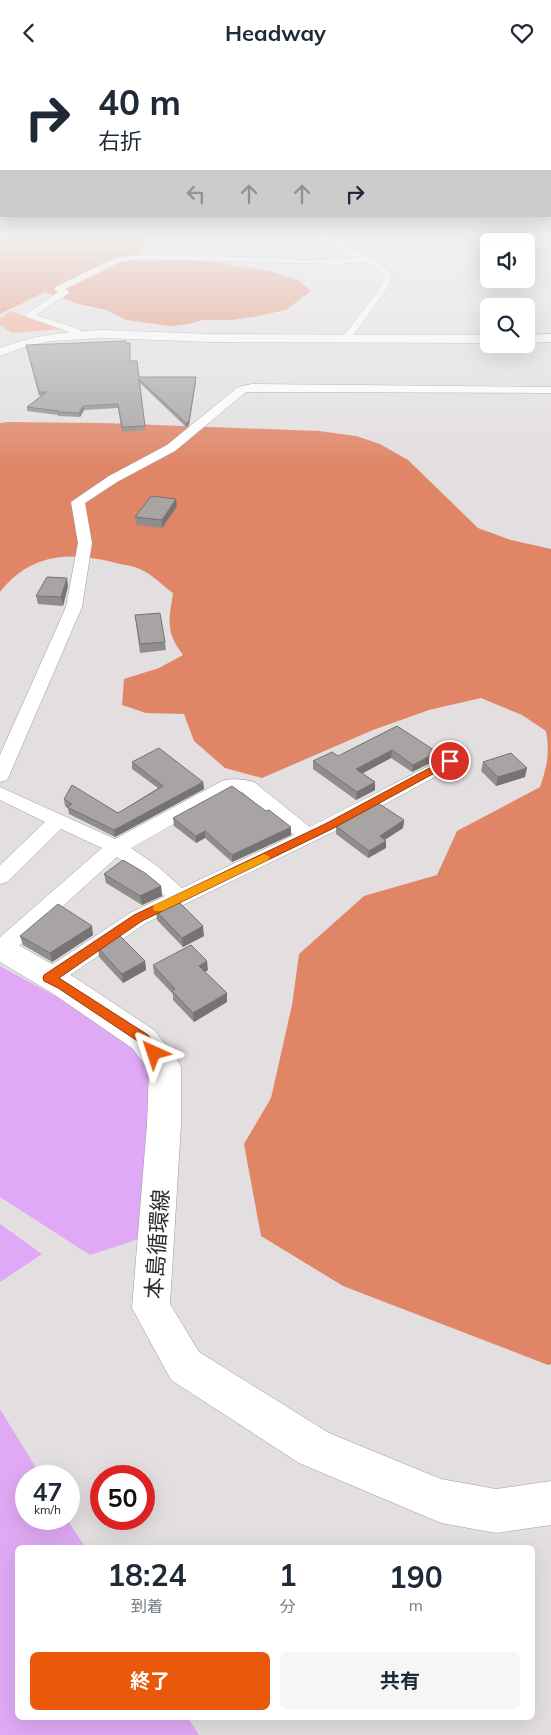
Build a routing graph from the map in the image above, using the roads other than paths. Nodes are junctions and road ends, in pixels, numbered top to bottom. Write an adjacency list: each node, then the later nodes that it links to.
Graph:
1 (35, 312): 3 (street)
2 (366, 312): 5 (street)
3 (78, 335): 5 (main road); 8 (main road)
4 (551, 338): 7 (main road)
5 (347, 339): 6 (main road)
6 (480, 339)
7 (535, 339)
8 (0, 351)
9 (551, 390): 11 (street)
10 (450, 761): 13 (street)
11 (2, 791): 12 (street)
12 (59, 820): 14 (street); 15 (street)
13 (308, 836): 14 (street); 16 (street)
14 (116, 847): 16 (street); 17 (street)
15 (0, 877)
16 (180, 898): 18 (street)
17 (1, 948): 18 (main road, 本島循環線)
18 (49, 978): 19 (main road, 本島循環線)
19 (551, 1503)

